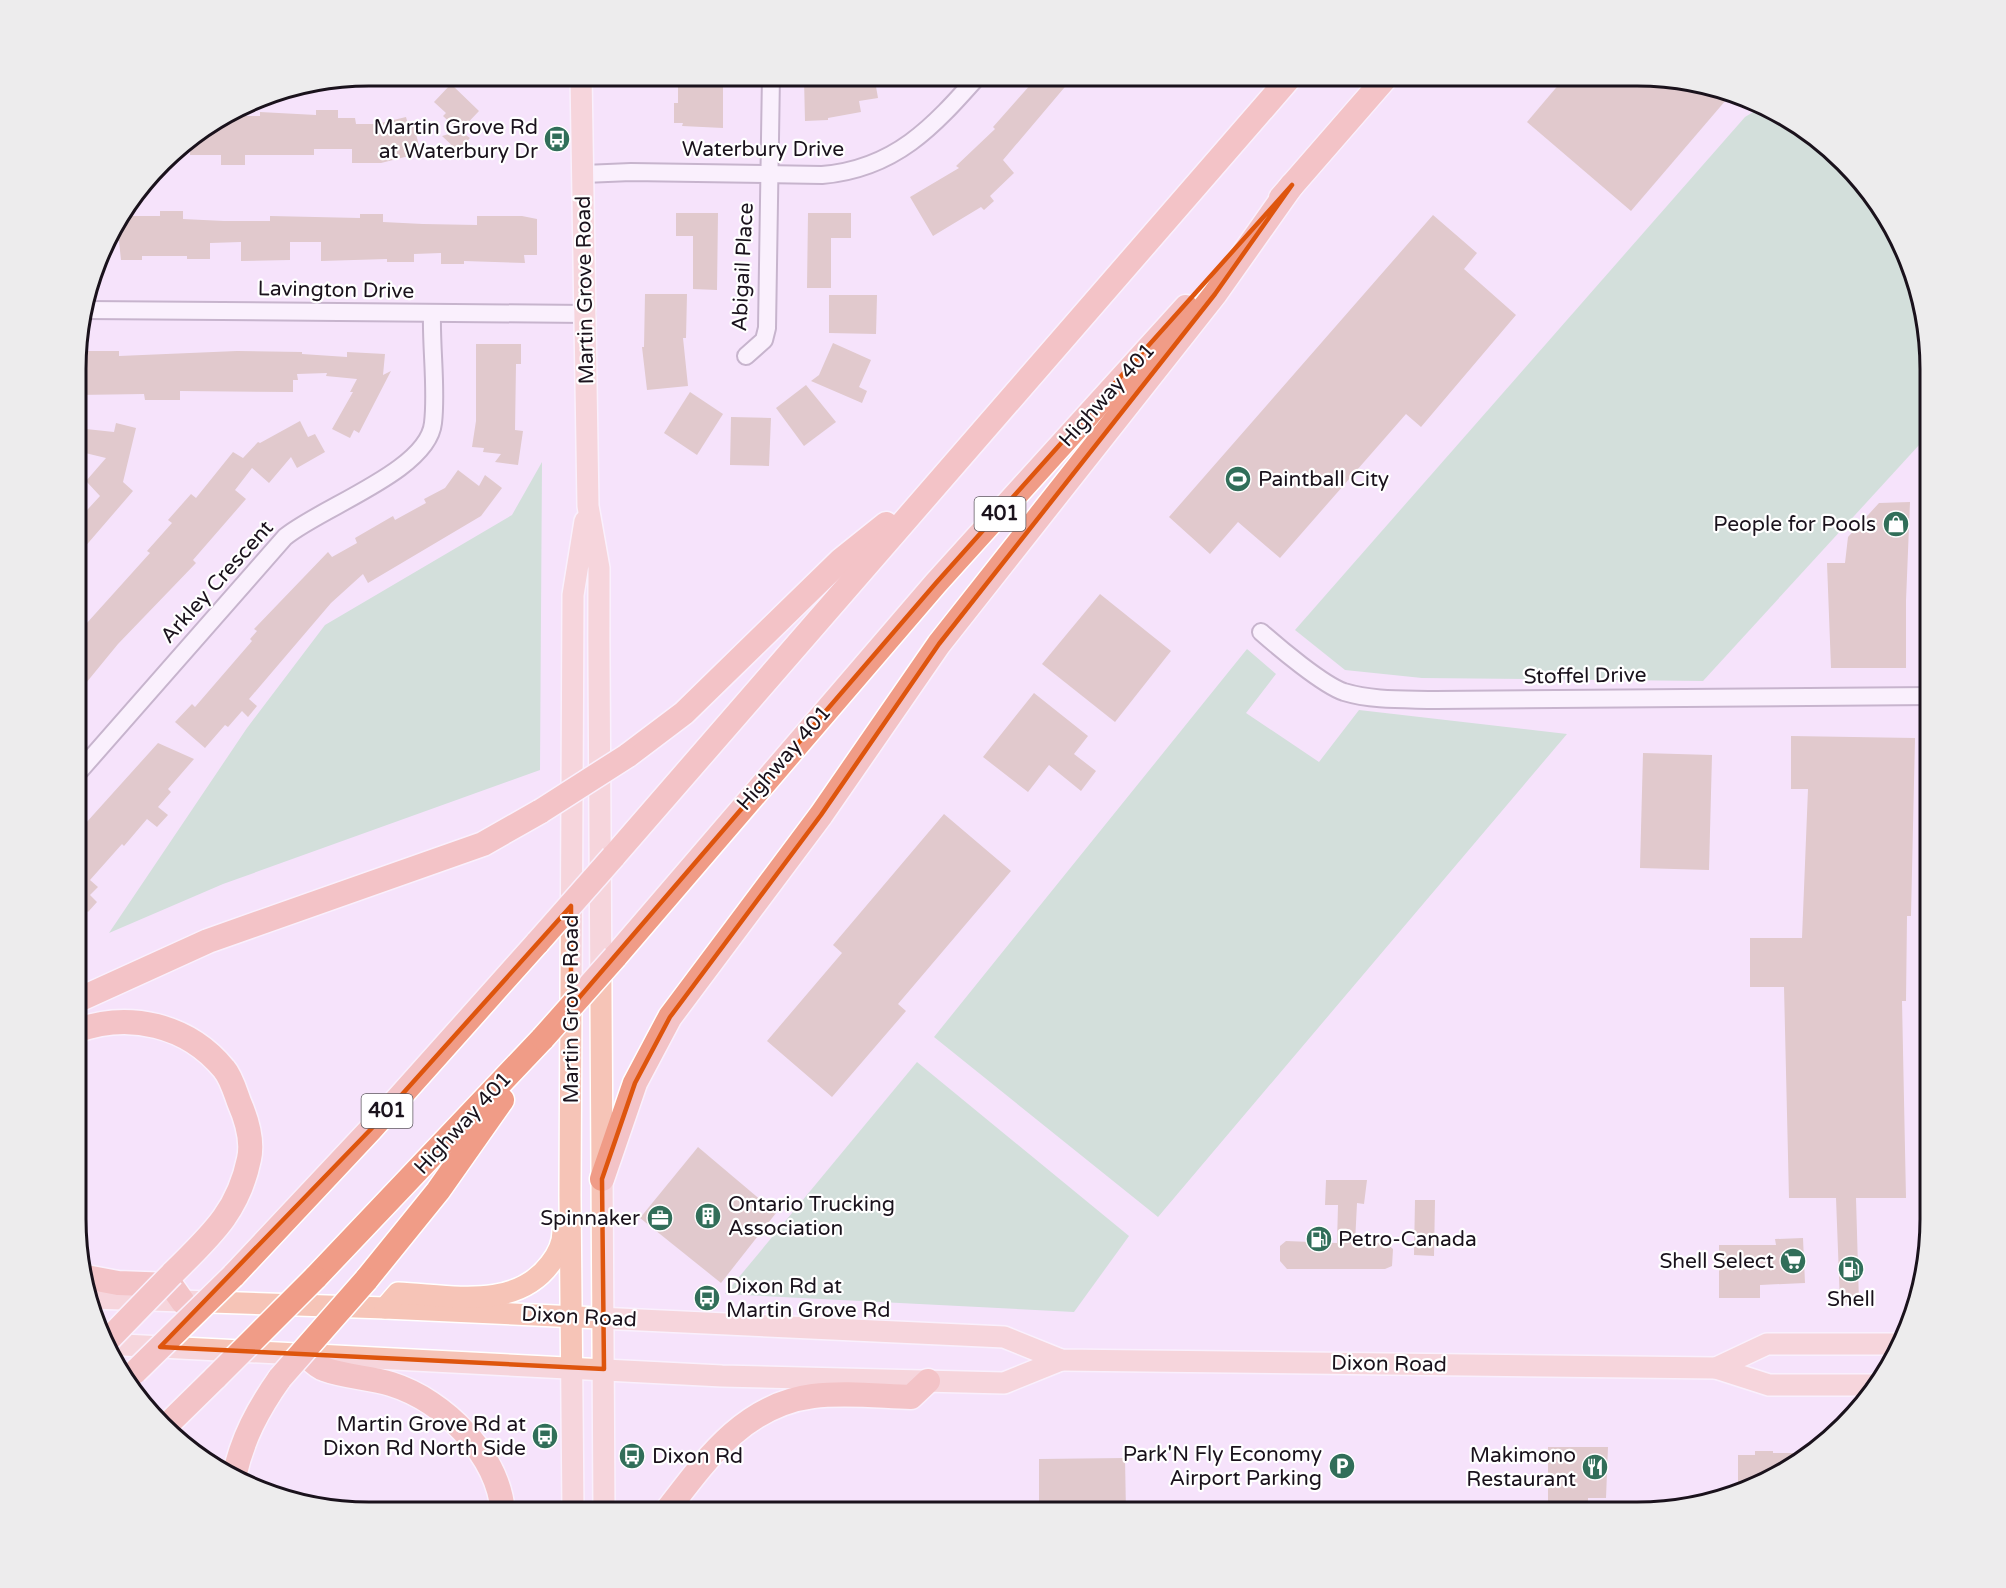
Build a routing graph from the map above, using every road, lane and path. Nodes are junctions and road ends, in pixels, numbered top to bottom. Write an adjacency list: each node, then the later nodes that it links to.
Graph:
1 (581, 86): 7 (main road, Martin Grove Road)
2 (771, 86): 6 (street, Abigail Place)
3 (969, 86): 6 (street, Waterbury Drive)
4 (1282, 86): 13 (highway, 401)
5 (1378, 86): 8 (highway, Highway 401 / 401)
6 (768, 173): 7 (street, Waterbury Drive); 12 (street, Abigail Place)
7 (584, 174): 11 (main road, Martin Grove Road)
8 (1292, 185): 20 (highway, Highway 401 / 401, bridge); 21 (highway)
9 (92, 310): 10 (street, Lavington Drive)
10 (432, 314): 11 (street, Lavington Drive); 17 (street, Arkley Crescent)
11 (586, 314): 14 (main road, Martin Grove Road)
12 (746, 356)
13 (939, 481): 18 (highway, bridge); 37 (highway, 401, bridge)
14 (588, 506): 21 (main road, Martin Grove Road); 22 (main road, Martin Grove Road)
15 (1261, 632): 16 (street, Stoffel Drive)
16 (1920, 696)
17 (86, 764)
18 (86, 996)
19 (86, 1027): 29 (highway, bridge)
20 (543, 1038): 40 (highway, Highway 401 / 401, bridge); 41 (highway, bridge)
21 (602, 1179): 28 (main road, Martin Grove Road)
22 (570, 1196): 26 (main road); 27 (main road, Martin Grove Road)
23 (92, 1278): 25 (highway)
24 (97, 1298): 25 (main road, Dixon Road)
25 (183, 1302): 26 (main road, Dixon Road)
26 (385, 1308): 27 (main road, Dixon Road)
27 (571, 1316): 28 (main road, Dixon Road); 34 (main road, Martin Grove Road)
28 (604, 1318): 33 (main road, Dixon Road); 36 (main road, Martin Grove Road)
29 (111, 1337)
30 (1891, 1344): 35 (main road, Dixon Road)
31 (115, 1345): 32 (main road, Dixon Road)
32 (306, 1355): 34 (main road, Dixon Road); 42 (highway)
33 (1061, 1360): 35 (main road, Dixon Road); 38 (main road, Dixon Road)
34 (571, 1368): 36 (main road, Dixon Road); 43 (main road, Martin Grove Road)
35 (1716, 1368): 39 (main road, Dixon Road)
36 (604, 1369): 38 (main road, Dixon Road); 44 (main road, Martin Grove Road)
37 (131, 1375)
38 (928, 1381): 45 (highway)
39 (1867, 1385)
40 (171, 1421)
41 (236, 1469)
42 (501, 1502)
43 (573, 1502)
44 (604, 1502)
45 (673, 1502)

